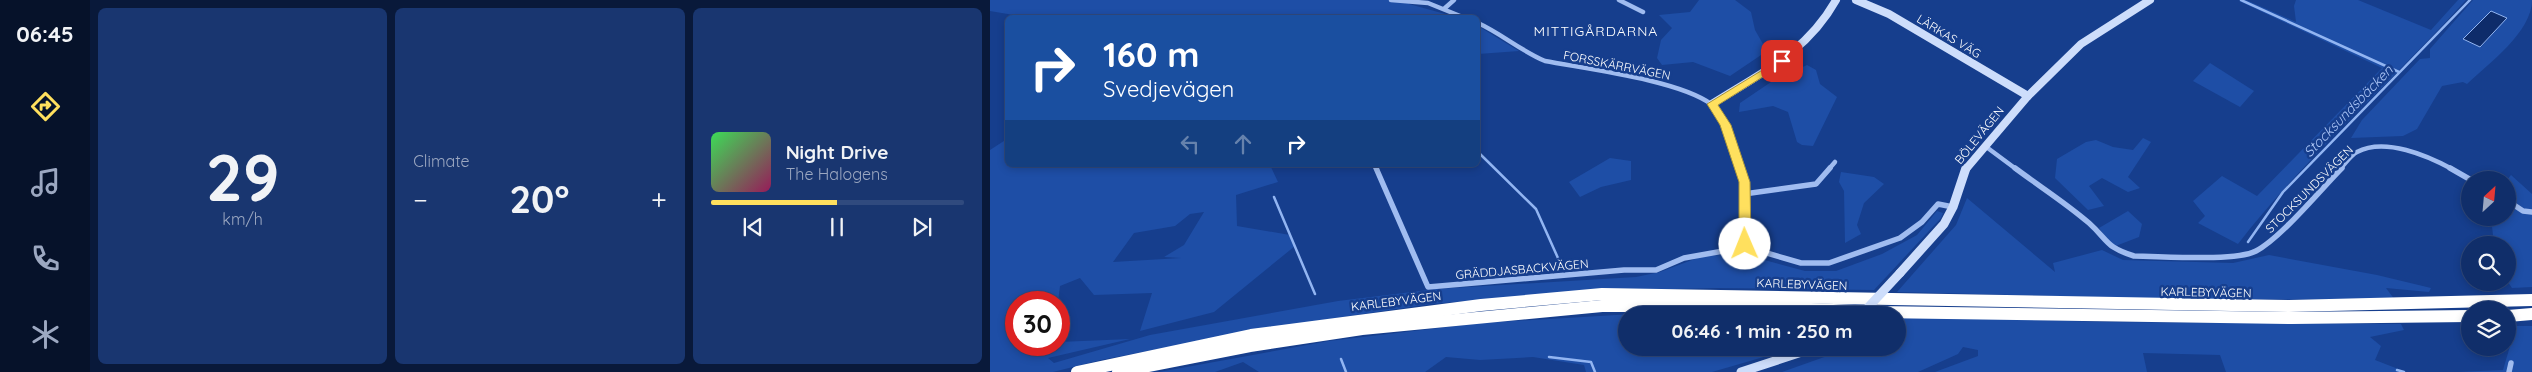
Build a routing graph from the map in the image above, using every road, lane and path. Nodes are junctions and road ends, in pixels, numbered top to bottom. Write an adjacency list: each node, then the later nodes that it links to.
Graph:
1 (1391, 0): 7 (street)
2 (1454, 0): 7 (street)
3 (1619, 0): 8 (street)
4 (1836, 0): 12 (street)
5 (1856, 0): 11 (street, LÄRKAS VÄG)
6 (2150, 0): 11 (street, BÖLEVÄGEN)
7 (1445, 8): 9 (street)
8 (1643, 12)
9 (1459, 15)
10 (1480, 24): 12 (street, FORSSKÄRRVÄGEN)
11 (2028, 96): 13 (street, BÖLEVÄGEN)
12 (1712, 104): 17 (street)
13 (1984, 146): 16 (street, STOCKSUNDSVÄGEN); 19 (street, BÖLEVÄGEN)
14 (1835, 162): 17 (street)
15 (1376, 167): 21 (street, GRÄDDJASBACKVÄGEN)
16 (2461, 175)
17 (1744, 194): 21 (street)
18 (2516, 206): 20 (street)
19 (1953, 207): 21 (street); 23 (street, BÖLEVÄGEN, bridge)
20 (2532, 212)
21 (1746, 247)
22 (2532, 300): 29 (highway, KARLEBYVÄGEN)
23 (1869, 306)
24 (2532, 314): 25 (highway)
25 (2516, 315)
26 (2461, 316): 30 (highway, KARLEBYVÄGEN)
27 (1790, 356): 31 (street)
28 (2511, 364): 32 (street)
29 (1077, 372)
30 (1118, 372)
31 (1741, 372)
32 (2510, 372)

